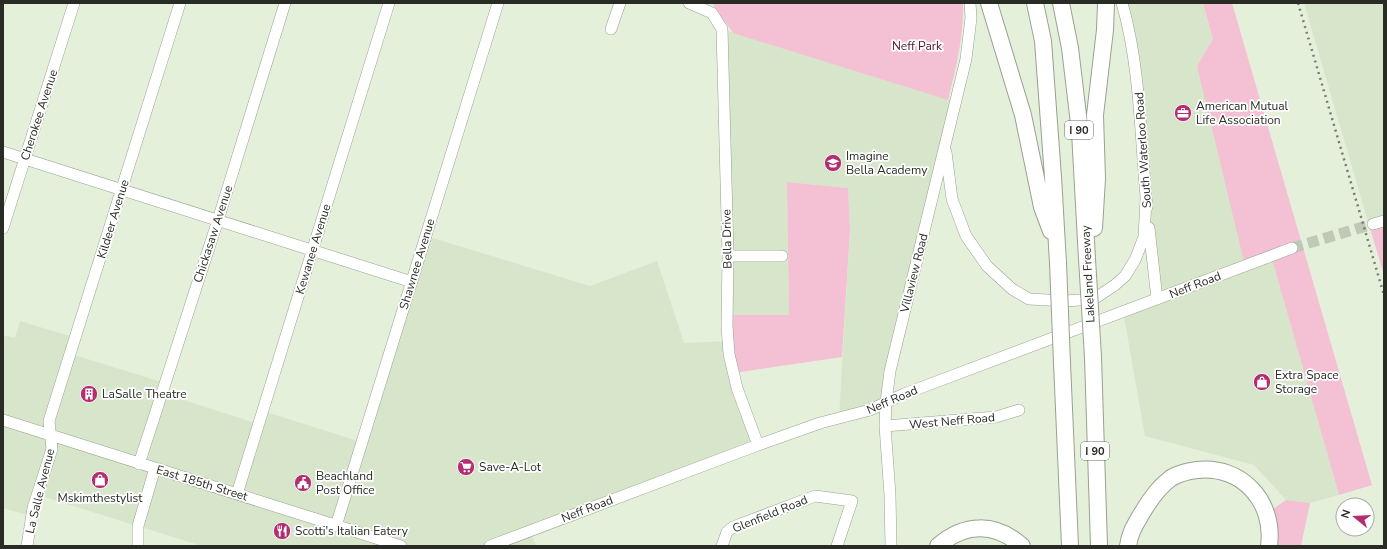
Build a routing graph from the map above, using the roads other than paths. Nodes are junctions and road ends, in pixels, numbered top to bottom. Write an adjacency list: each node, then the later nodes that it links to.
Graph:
1 (74, 3): 17 (street, Cherokee Avenue)
2 (180, 3): 18 (street, Kildeer Avenue)
3 (285, 3): 20 (street, Chickasaw Avenue)
4 (389, 3): 24 (street, Kewanee Avenue)
5 (498, 3): 28 (street, Shawnee Avenue)
6 (620, 3): 14 (street)
7 (689, 3): 25 (street, Bella Drive)
8 (970, 3): 15 (street, Villaview Road)
9 (989, 3): 22 (highway)
10 (1035, 3): 22 (highway, I 90)
11 (1061, 3): 27 (highway, Lakeland Freeway / I 90)
12 (1106, 3): 27 (highway)
13 (1122, 3): 19 (street, South Waterloo Road)
14 (611, 29)
15 (945, 144): 19 (street); 30 (street, Villaview Road)
16 (3, 152): 17 (street)
17 (25, 158): 18 (street); 21 (street, Cherokee Avenue)
18 (122, 190): 20 (street); 34 (street, Kildeer Avenue)
19 (1146, 199): 29 (street, South Waterloo Road)
20 (218, 220): 24 (street); 36 (street, Chickasaw Avenue)
21 (3, 228)
22 (1056, 244): 49 (highway, I 90, bridge)
23 (1292, 248): 29 (street, Neff Road)
24 (313, 250): 28 (street); 38 (street, Kewanee Avenue)
25 (728, 256): 26 (street); 35 (street, Bella Drive)
26 (782, 256)
27 (1090, 258): 50 (highway, Lakeland Freeway / I 90, bridge)
28 (412, 282): 39 (street, Shawnee Avenue)
29 (1157, 298): 30 (street, Neff Road)
30 (886, 402): 33 (street, Villaview Road); 35 (street, Neff Road)
31 (1019, 410): 33 (street, West Neff Road)
32 (3, 420): 34 (street, East 185th Street)
33 (885, 426): 46 (street, Villaview Road)
34 (51, 435): 36 (street, East 185th Street); 40 (street, La Salle Avenue)
35 (758, 445): 43 (street, Neff Road)
36 (139, 464): 37 (street, East 185th Street)
37 (155, 468): 38 (street, East 185th Street); 41 (street)
38 (237, 494): 39 (street, East 185th Street)
39 (336, 526): 42 (street, East 185th Street)
40 (27, 546)
41 (138, 546)
42 (401, 546)
43 (490, 546)
44 (722, 546): 45 (street, Glenfield Road)
45 (837, 546)
46 (891, 546)
47 (938, 546): 48 (highway)
48 (1022, 546)
49 (1070, 546)
50 (1098, 546)
51 (1128, 546): 52 (highway)
52 (1269, 546)

